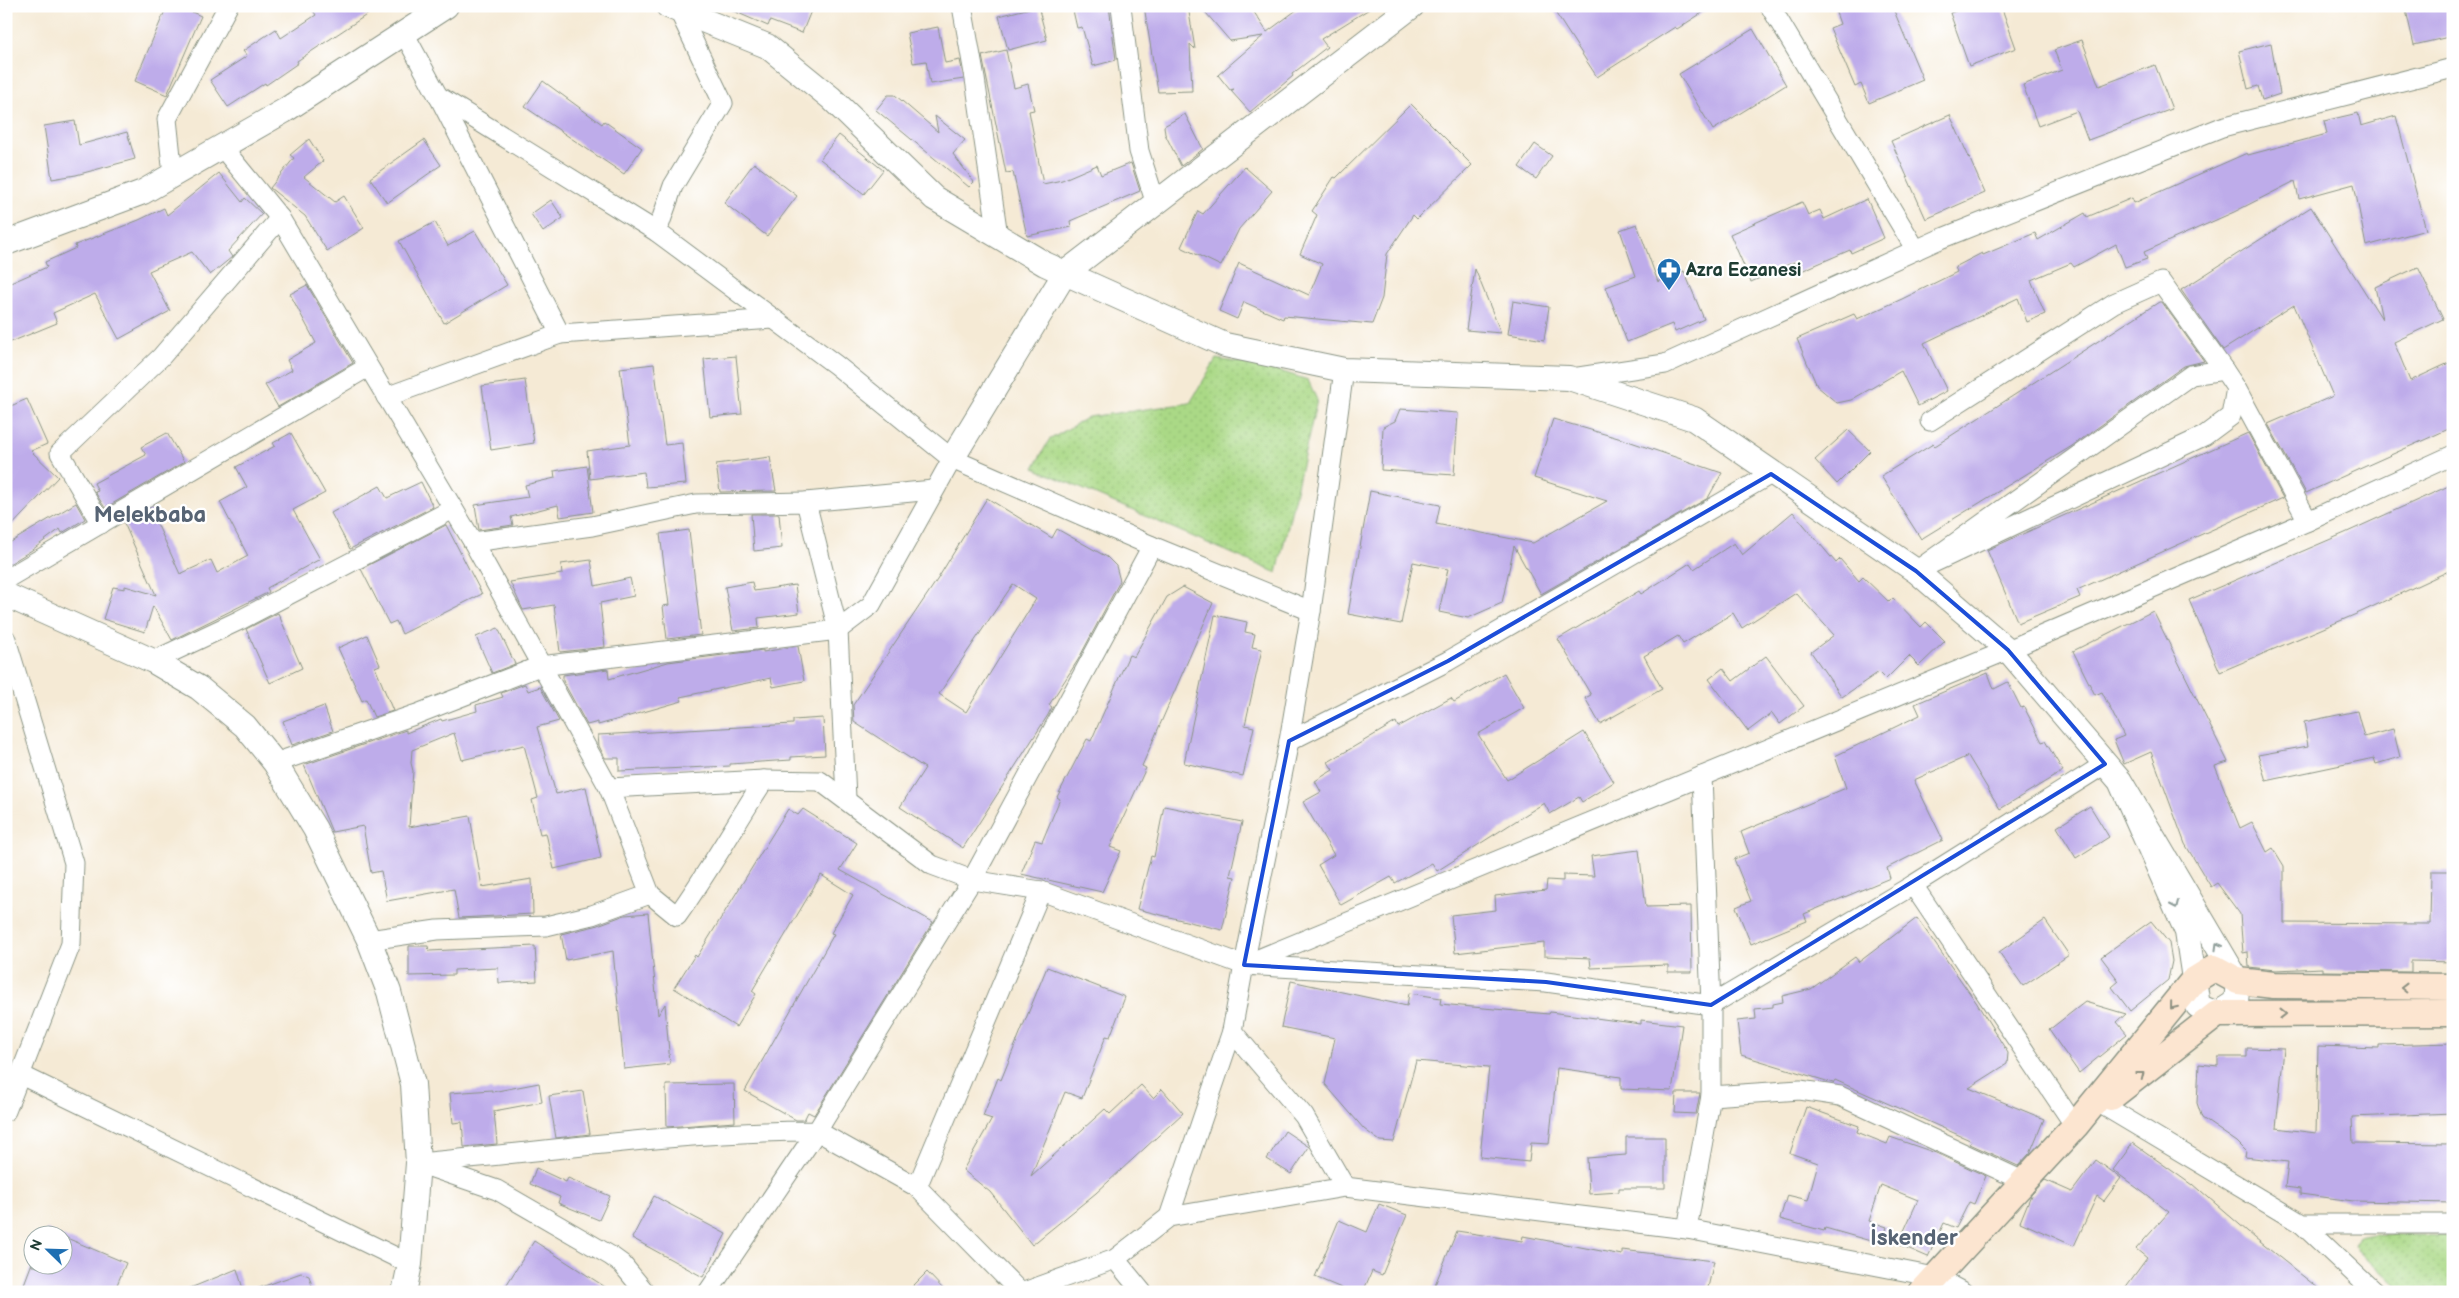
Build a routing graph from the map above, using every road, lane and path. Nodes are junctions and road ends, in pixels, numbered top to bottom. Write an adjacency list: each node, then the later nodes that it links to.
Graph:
1 (228, 6): 12 (street)
2 (446, 6): 8 (street)
3 (962, 6): 16 (street)
4 (1121, 6): 13 (street)
5 (1412, 6): 13 (street)
6 (1770, 6): 18 (street)
7 (674, 8): 15 (street); 16 (street)
8 (404, 33): 10 (street); 11 (street)
9 (2453, 68): 18 (street)
10 (438, 96): 15 (street); 21 (street)
11 (222, 147): 12 (street); 14 (street)
12 (173, 175): 17 (street)
13 (1156, 204): 19 (street)
14 (280, 218): 22 (street); 36 (street)
15 (657, 232): 20 (street)
16 (998, 236): 19 (street)
17 (6, 244)
18 (1916, 250): 25 (street)
19 (1065, 273): 23 (street); 30 (street)
20 (773, 319): 21 (street); 30 (street)
21 (560, 334): 27 (street)
22 (368, 367): 27 (street); 36 (street)
23 (1344, 370): 25 (street); 42 (street)
24 (2224, 370): 26 (street); 28 (street); 39 (street)
25 (1569, 378): 31 (street)
26 (2236, 388): 35 (street); 39 (street)
27 (386, 397): 34 (street)
28 (1930, 421)
29 (2453, 455): 35 (street)
30 (952, 459): 32 (street); 38 (street)
31 (1771, 474): 39 (street); 48 (street)
32 (933, 490): 33 (street); 43 (street)
33 (806, 502): 37 (street); 43 (street)
34 (454, 509): 37 (street); 46 (street)
35 (2308, 521): 45 (street)
36 (101, 524): 40 (street)
37 (473, 542): 47 (street)
38 (1152, 546): 42 (street); 55 (street)
39 (1916, 571): 45 (street)
40 (6, 579)
41 (6, 595): 46 (street)
42 (1311, 611): 48 (street)
43 (838, 630): 47 (street); 54 (street)
44 (6, 639): 68 (street)
45 (2008, 650): 50 (street); 51 (street)
46 (153, 661): 49 (street)
47 (540, 666): 49 (street); 53 (street)
48 (1289, 742): 60 (street)
49 (275, 763): 59 (street)
50 (2113, 773): 56 (street); 61 (street, one-way to 61); 62 (street, one-way to 50)
51 (1702, 776): 60 (street); 64 (street)
52 (764, 780): 53 (street); 54 (street); 58 (street)
53 (609, 788): 58 (street)
54 (846, 798): 55 (street)
55 (972, 880): 57 (street); 73 (street)
56 (1913, 885): 64 (street); 72 (street)
57 (1040, 891): 60 (street); 76 (street)
58 (650, 894): 59 (street)
59 (369, 940): 74 (street)
60 (1244, 964): 64 (street); 67 (street)
61 (2193, 981): 62 (main road); 66 (street); 72 (main road, one-way to 72)
62 (2238, 981): 63 (main road, one-way to 62); 66 (street)
63 (2453, 987)
64 (1710, 1005): 69 (street)
65 (2453, 1013): 66 (main road, one-way to 65)
66 (2217, 1014): 70 (main road, one-way to 66)
67 (1232, 1031): 77 (street); 78 (street)
68 (21, 1075): 71 (street); 83 (street)
69 (1711, 1096): 75 (street); 81 (street)
70 (2101, 1104): 72 (main road); 79 (street)
71 (6, 1111)
72 (2075, 1126): 75 (main road)
73 (817, 1131): 74 (street); 76 (street); 87 (street)
74 (418, 1163): 83 (street); 86 (street)
75 (2023, 1181): 84 (main road)
76 (917, 1187): 88 (street)
77 (1344, 1187): 78 (street); 81 (street)
78 (1169, 1217): 82 (street)
79 (2302, 1224): 80 (street); 91 (street)
80 (2453, 1224)
81 (1687, 1229): 84 (street)
82 (1114, 1259): 88 (street); 89 (street)
83 (410, 1264): 85 (street)
84 (1929, 1284): 90 (street)
85 (404, 1291)
86 (645, 1292)
87 (708, 1292)
88 (1022, 1292)
89 (1142, 1292)
90 (1963, 1292)
91 (2374, 1292)

